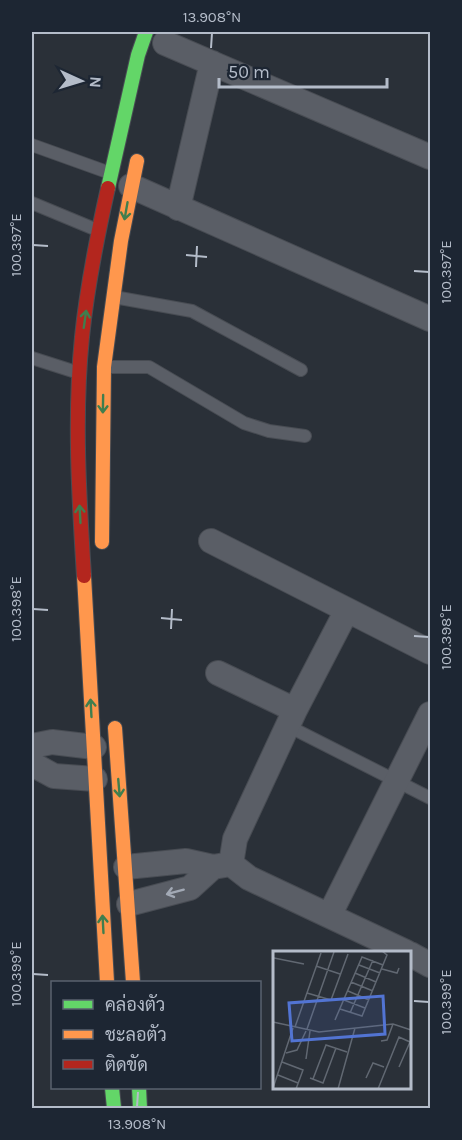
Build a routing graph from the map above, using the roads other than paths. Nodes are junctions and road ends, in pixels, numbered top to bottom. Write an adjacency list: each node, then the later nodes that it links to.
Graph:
1 (160, 40): 2 (street); 6 (street)
2 (212, 63): 5 (street); 8 (street)
3 (141, 142): 6 (street)
4 (32, 145): 6 (lane)
5 (430, 158)
6 (121, 180): 8 (street); 9 (street); 10 (street, one-way to 10)
7 (32, 203): 9 (lane)
8 (178, 208): 11 (street)
9 (98, 231): 15 (street, one-way to 9)
10 (113, 297): 13 (street); 14 (lane)
11 (430, 319)
12 (32, 358): 15 (lane)
13 (104, 367): 16 (lane); 18 (street, one-way to 18)
14 (301, 370)
15 (81, 374): 26 (street, one-way to 15)
16 (305, 436)
17 (211, 541): 19 (street)
18 (103, 552)
19 (347, 610): 20 (street); 24 (street)
20 (430, 652)
21 (218, 673): 24 (street)
22 (114, 713): 32 (street, one-way to 32)
23 (430, 714): 29 (street)
24 (291, 718): 29 (lane); 31 (street)
25 (32, 746): 26 (street)
26 (94, 747): 28 (street)
27 (32, 764): 28 (street)
28 (95, 779): 38 (street, one-way to 28)
29 (398, 782): 30 (lane); 34 (street)
30 (430, 798)
31 (222, 866): 32 (street); 33 (street, one-way to 33); 34 (street)
32 (126, 867): 33 (street)
33 (129, 904): 39 (street)
34 (330, 914): 35 (street)
35 (404, 951)
36 (411, 955): 37 (street)
37 (430, 965)
38 (106, 981)
39 (133, 981)
40 (112, 1089): 42 (street)
41 (139, 1089): 43 (street)
42 (114, 1108)
43 (140, 1108)

